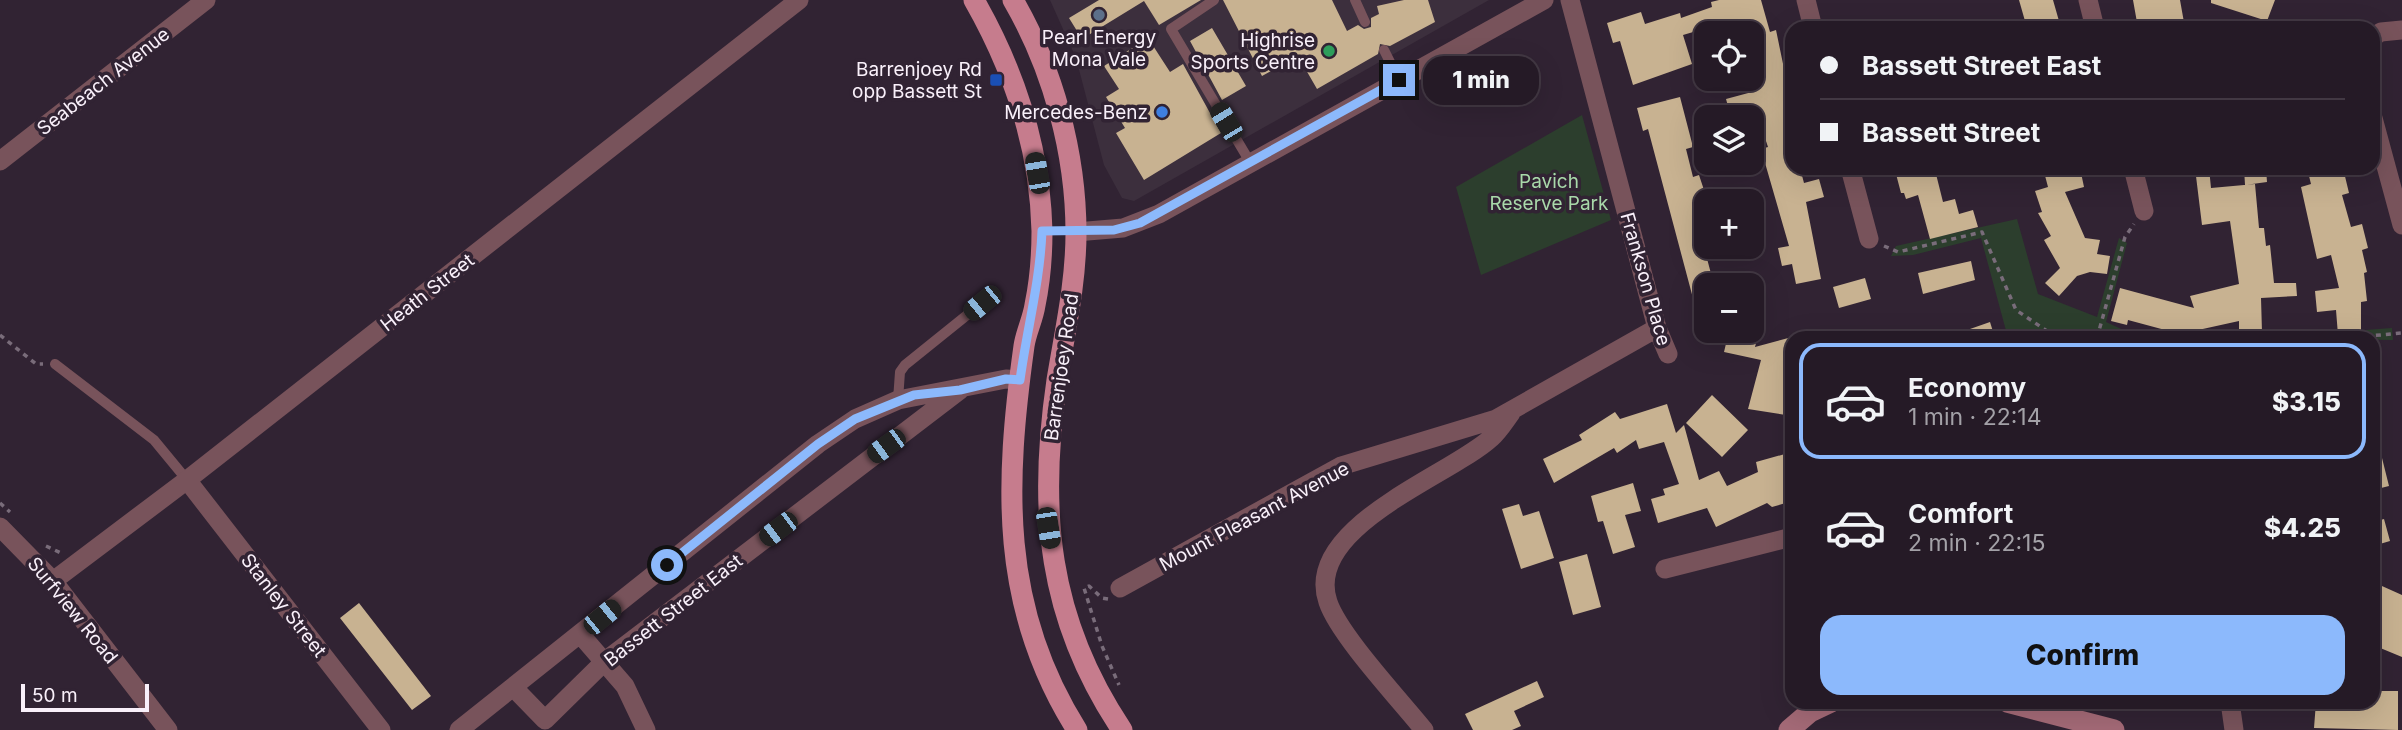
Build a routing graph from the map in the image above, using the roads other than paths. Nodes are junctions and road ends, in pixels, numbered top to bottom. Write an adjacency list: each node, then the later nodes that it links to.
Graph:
1 (206, 0): 19 (street, Seabeach Avenue)
2 (799, 0): 38 (street, Heath Street)
3 (974, 0): 25 (main road, Barrenjoey Road)
4 (1013, 0): 26 (main road, Barrenjoey Road)
5 (1214, 0): 20 (lane)
6 (1354, 0): 13 (lane)
7 (1544, 0): 17 (street)
8 (1570, 0): 29 (street, Frankson Place)
9 (1806, 0): 11 (street)
10 (2088, 0): 12 (street)
11 (1812, 21)
12 (2093, 21)
13 (1365, 22)
14 (2402, 30): 15 (street)
15 (2380, 33)
16 (1384, 50): 17 (lane)
17 (1399, 80): 20 (street)
18 (2380, 144): 24 (street)
19 (0, 161)
20 (1250, 162): 26 (street)
21 (1852, 175): 27 (street)
22 (2135, 175): 23 (street)
23 (2144, 211)
24 (2402, 225)
25 (1042, 231): 26 (main road); 32 (main road, Barrenjoey Road)
26 (1076, 232): 34 (main road, Barrenjoey Road)
27 (1869, 240)
28 (982, 303): 35 (lane)
29 (1657, 328): 30 (street, Frankson Place); 36 (street, Mount Pleasant Avenue)
30 (1668, 354)
31 (55, 364): 38 (lane)
32 (1020, 380): 33 (street, Bassett Street East); 34 (main road, Bassett Street East); 55 (main road, Barrenjoey Road)
33 (960, 390): 35 (street, Bassett Street East); 37 (street, Bassett Street East)
34 (1056, 394): 56 (main road, Barrenjoey Road)
35 (898, 400): 37 (street); 44 (street, Bassett Street East)
36 (1514, 409): 43 (street, Mount Pleasant Avenue); 57 (street)
37 (908, 430): 45 (street, Bassett Street East)
38 (187, 480): 42 (street, Heath Street); 52 (street, Stanley Street)
39 (0, 527): 42 (street, Surfview Road)
40 (1785, 539): 41 (street)
41 (1665, 569)
42 (52, 581): 51 (street, Surfview Road)
43 (1120, 588)
44 (580, 634): 45 (street); 46 (street, Bassett Street East)
45 (605, 661): 50 (street, Bassett Street East); 54 (street)
46 (514, 688): 50 (street, Bassett Street East); 53 (street, Bassett Street East)
47 (1816, 709): 58 (street)
48 (2034, 709): 59 (street)
49 (2231, 709): 60 (street)
50 (541, 725)
51 (168, 730)
52 (381, 730)
53 (459, 730)
54 (646, 730)
55 (1077, 730)
56 (1122, 730)
57 (1424, 730)
58 (1789, 730)
59 (2114, 730)
60 (2234, 730)

